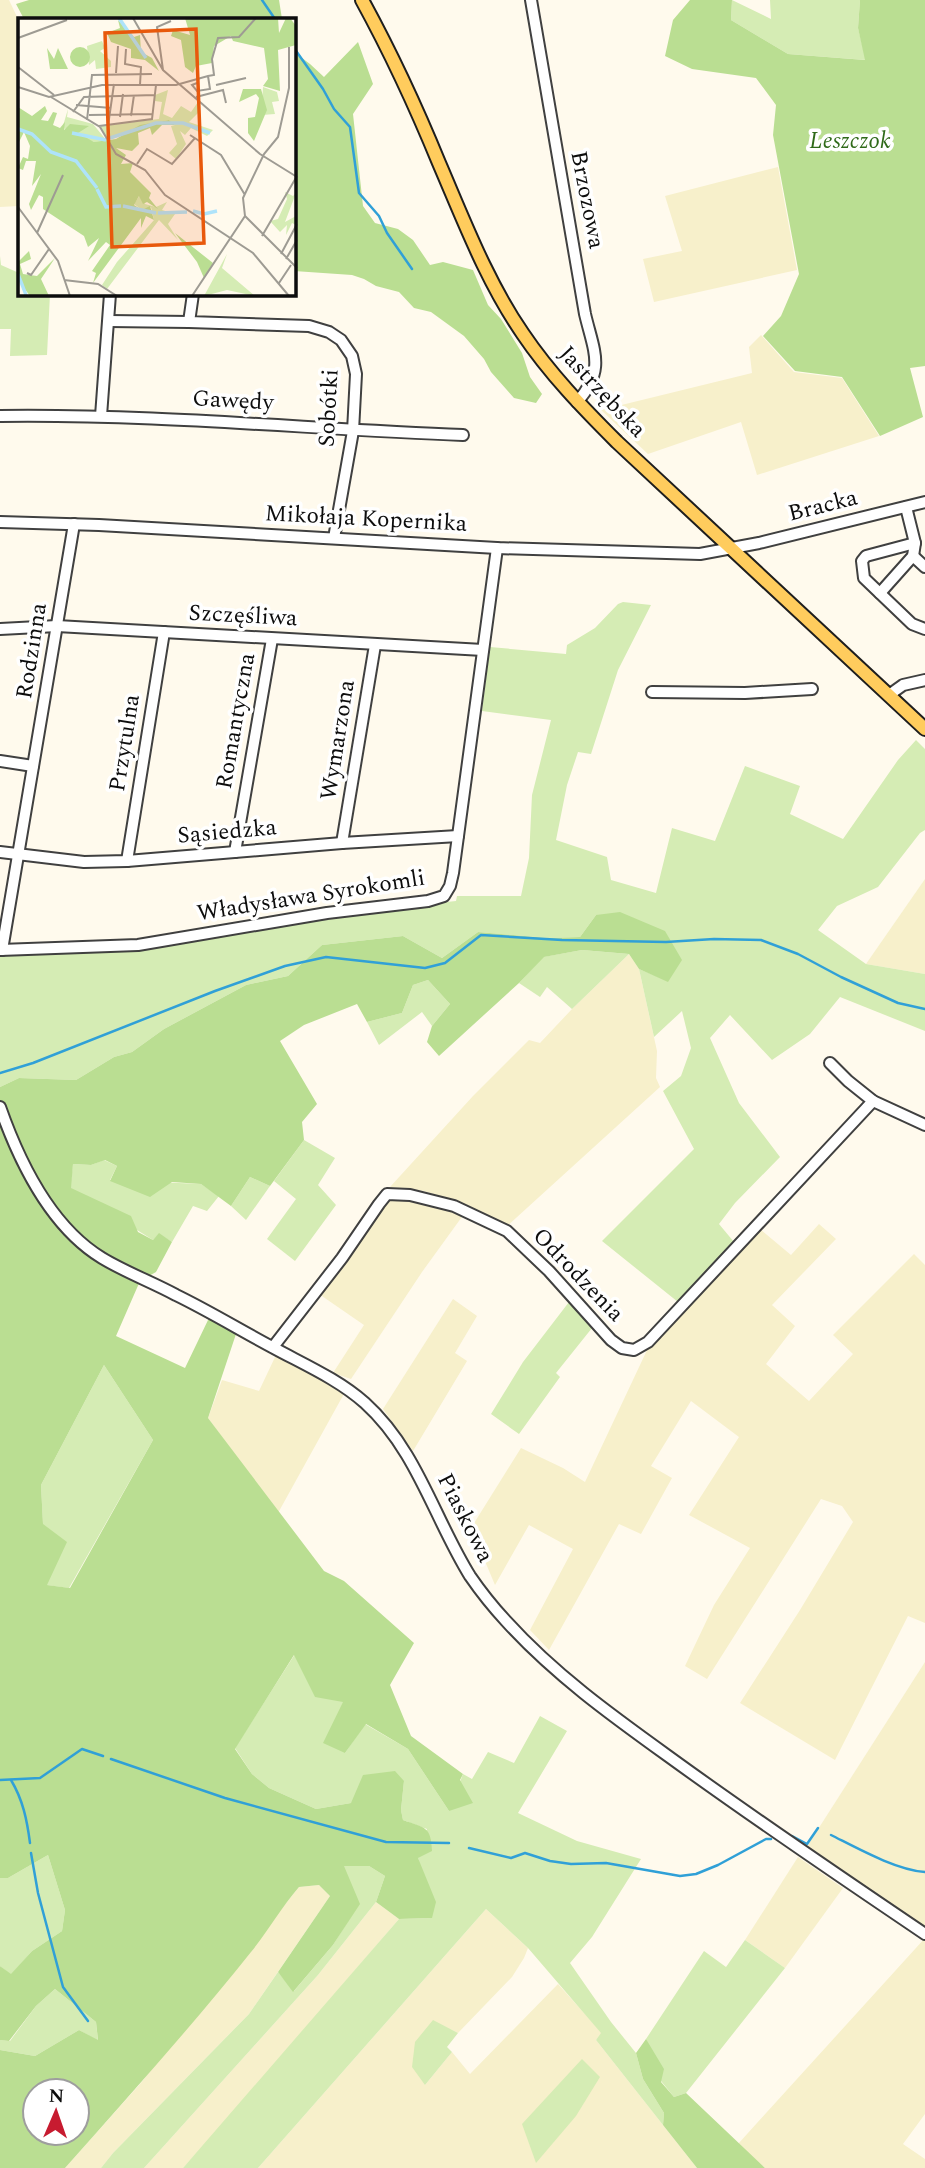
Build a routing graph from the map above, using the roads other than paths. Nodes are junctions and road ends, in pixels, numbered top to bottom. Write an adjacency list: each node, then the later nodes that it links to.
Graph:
1 (362, 0): 7 (main road, Jastrzębska)
2 (531, 0): 7 (street, Brzozowa)
3 (110, 296): 5 (street)
4 (193, 296): 6 (street)
5 (109, 321): 6 (street, Sobótki); 9 (street)
6 (189, 322): 10 (street, Sobótki)
7 (577, 402): 19 (main road, Jastrzębska)
8 (0, 416): 9 (street, Gawędy)
9 (101, 416): 10 (street, Gawędy)
10 (353, 431): 11 (street, Gawędy); 16 (street, Sobótki)
11 (463, 435)
12 (925, 502): 13 (street, Bracka)
13 (906, 507): 17 (street); 19 (street, Bracka)
14 (0, 522): 15 (street, Mikołaja Kopernika)
15 (74, 524): 16 (street, Mikołaja Kopernika); 23 (street, Rodzinna)
16 (334, 538): 18 (street, Mikołaja Kopernika)
17 (915, 543): 20 (street); 22 (street)
18 (497, 548): 19 (street, Mikołaja Kopernika); 29 (street, Władysława Syrokomli)
19 (730, 548): 33 (main road, Jastrzębska)
20 (913, 556): 21 (street); 22 (street)
21 (925, 567)
22 (880, 593): 25 (street)
23 (57, 626): 24 (street, Szczęśliwa); 26 (street, Szczęśliwa); 36 (street, Rodzinna)
24 (0, 629)
25 (925, 629)
26 (164, 632): 27 (street, Szczęśliwa); 42 (street, Przytulna)
27 (272, 639): 28 (street, Szczęśliwa); 40 (street, Romantyczna)
28 (375, 645): 29 (street, Szczęśliwa); 38 (street, Wymarzona)
29 (483, 650): 37 (street, Władysława Syrokomli)
30 (925, 680): 33 (street)
31 (812, 689): 32 (street)
32 (652, 692)
33 (889, 695): 34 (main road, Jastrzębska)
34 (925, 729)
35 (0, 761): 36 (street)
36 (33, 766): 41 (street, Rodzinna)
37 (458, 836): 38 (street, Sąsiedzka); 43 (street, Władysława Syrokomli)
38 (342, 843): 40 (street, Sąsiedzka)
39 (0, 852): 41 (street, Sąsiedzka)
40 (235, 852): 42 (street, Sąsiedzka)
41 (18, 855): 42 (street, Sąsiedzka); 43 (street, Rodzinna)
42 (127, 861)
43 (1, 950)
44 (830, 1063): 45 (street)
45 (873, 1101): 47 (street); 48 (street, Odrodzenia)
46 (0, 1107): 48 (street, Piaskowa)
47 (925, 1125)
48 (273, 1347): 49 (street, Piaskowa)
49 (925, 1934)

